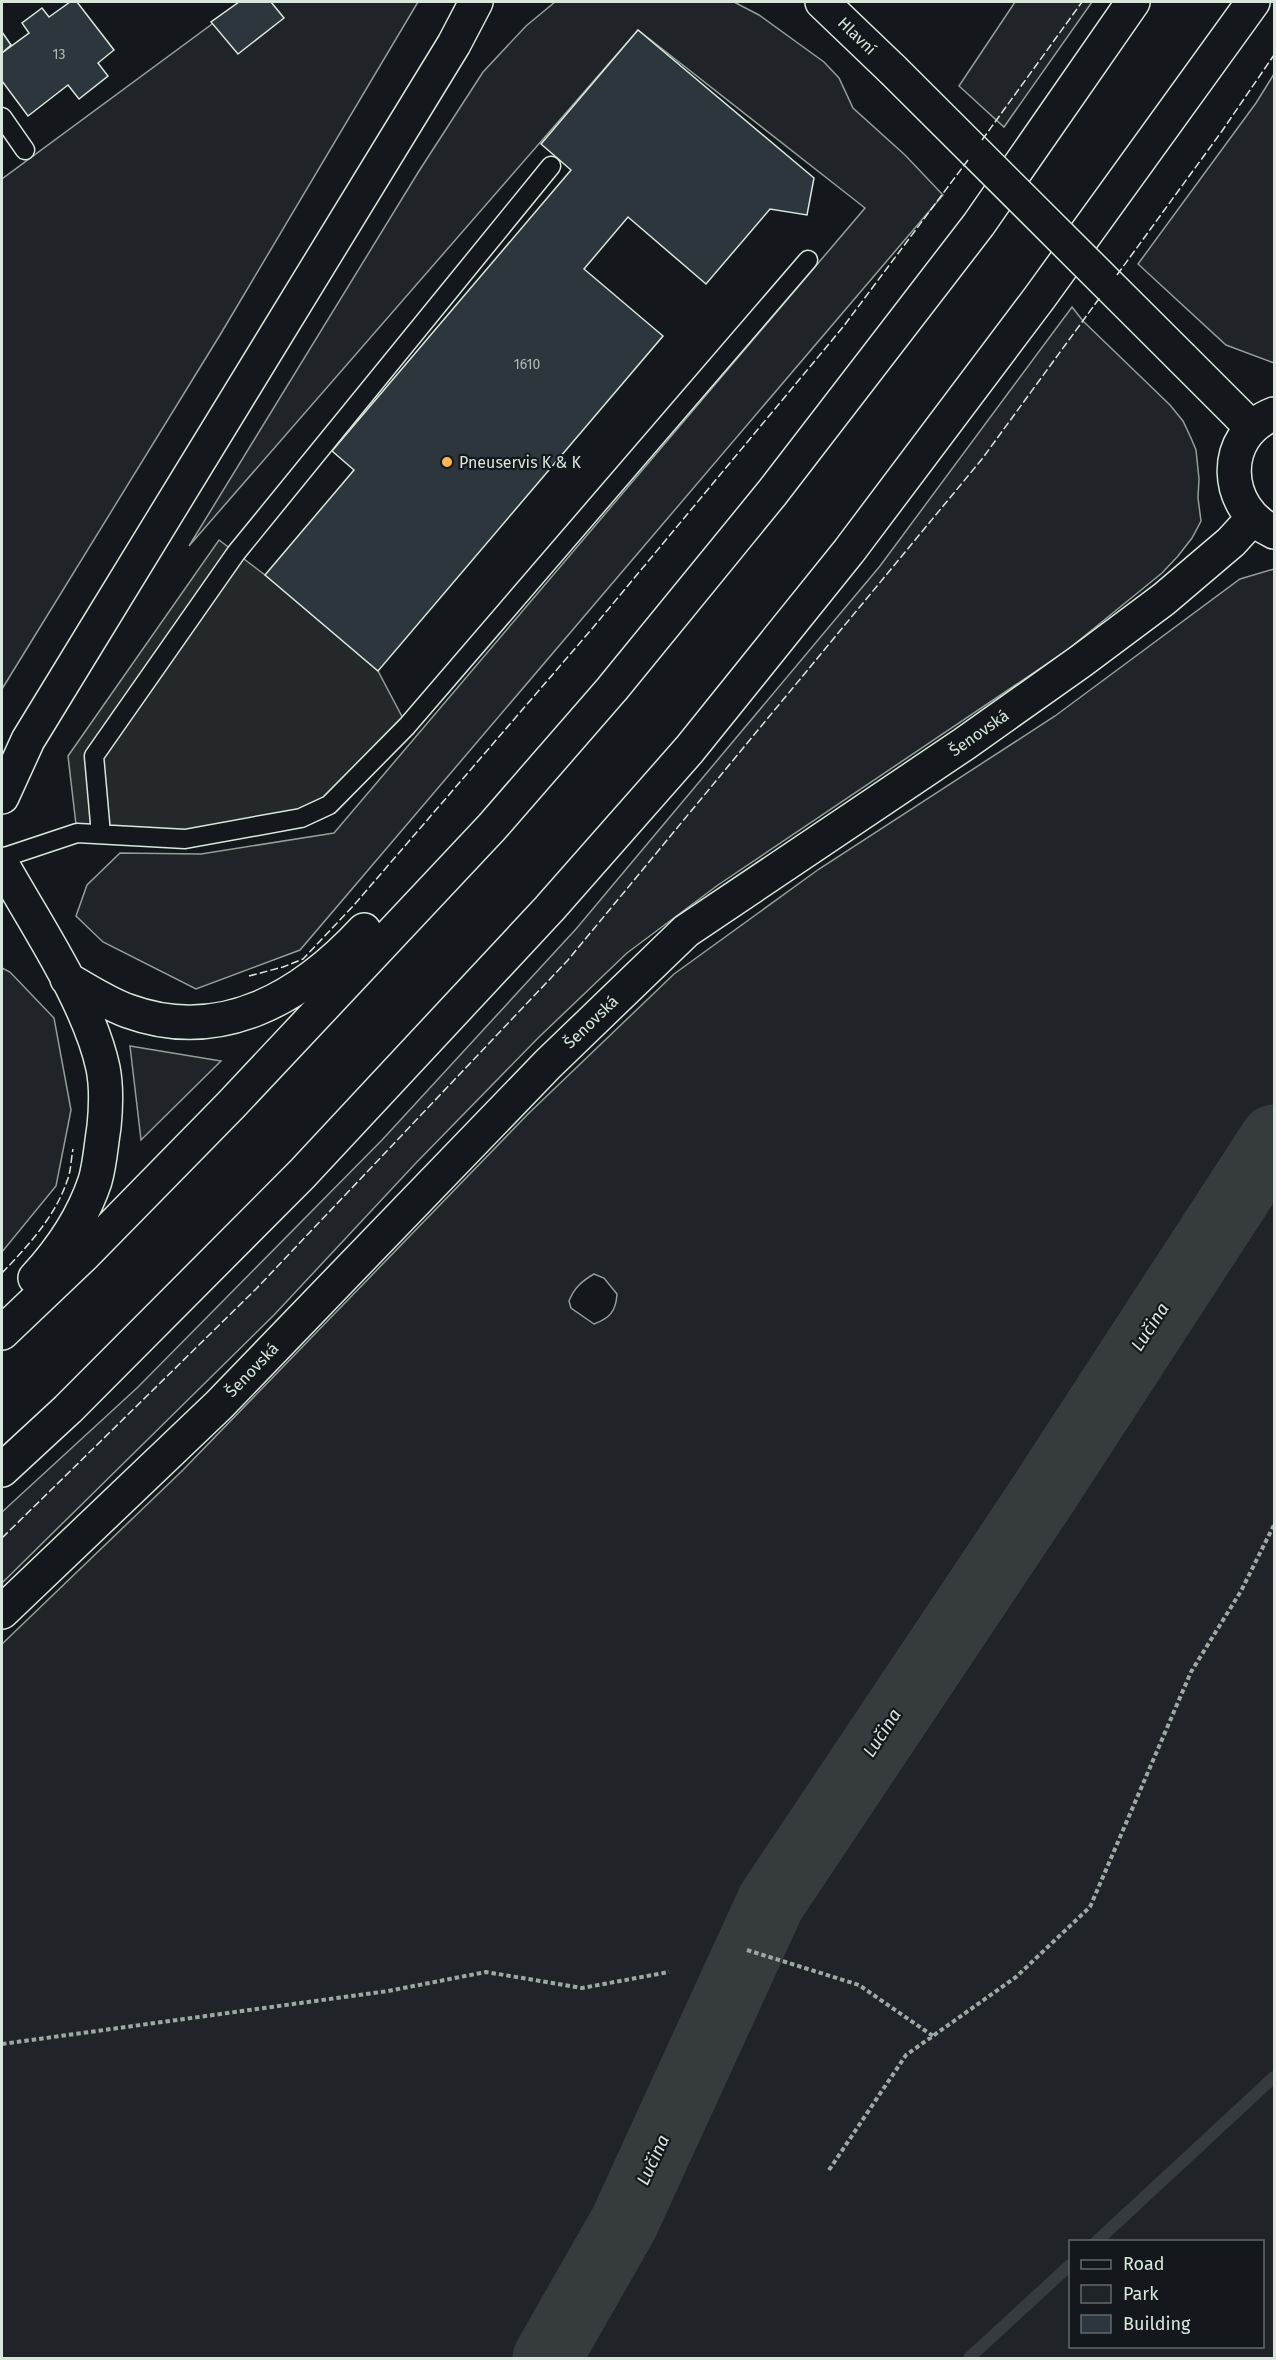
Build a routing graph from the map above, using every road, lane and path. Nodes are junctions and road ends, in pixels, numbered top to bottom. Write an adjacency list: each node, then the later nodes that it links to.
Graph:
1 (476, 2): 6 (main road)
2 (494, 2): 6 (main road)
3 (822, 2): 11 (main road, Hlavní, bridge)
4 (1134, 2): 14 (main road)
5 (1253, 2): 21 (main road)
6 (454, 44): 13 (main road)
7 (2, 117): 8 (lane)
8 (25, 150)
9 (551, 166): 15 (lane)
10 (808, 260): 15 (lane)
11 (1264, 421): 12 (main road)
12 (1264, 525): 23 (main road, Šenovská)
13 (2, 797)
14 (492, 827): 18 (main road); 20 (main road)
15 (101, 834): 16 (lane)
16 (2, 858)
17 (2, 864): 18 (main road)
18 (67, 979): 19 (main road)
19 (2, 1315)
20 (2, 1333)
21 (2, 1470)
22 (1275, 1525): 26 (path)
23 (2, 1612)
24 (747, 1950): 26 (path)
25 (669, 1972): 27 (path)
26 (933, 2036): 28 (path)
27 (2, 2044)
28 (829, 2170)

